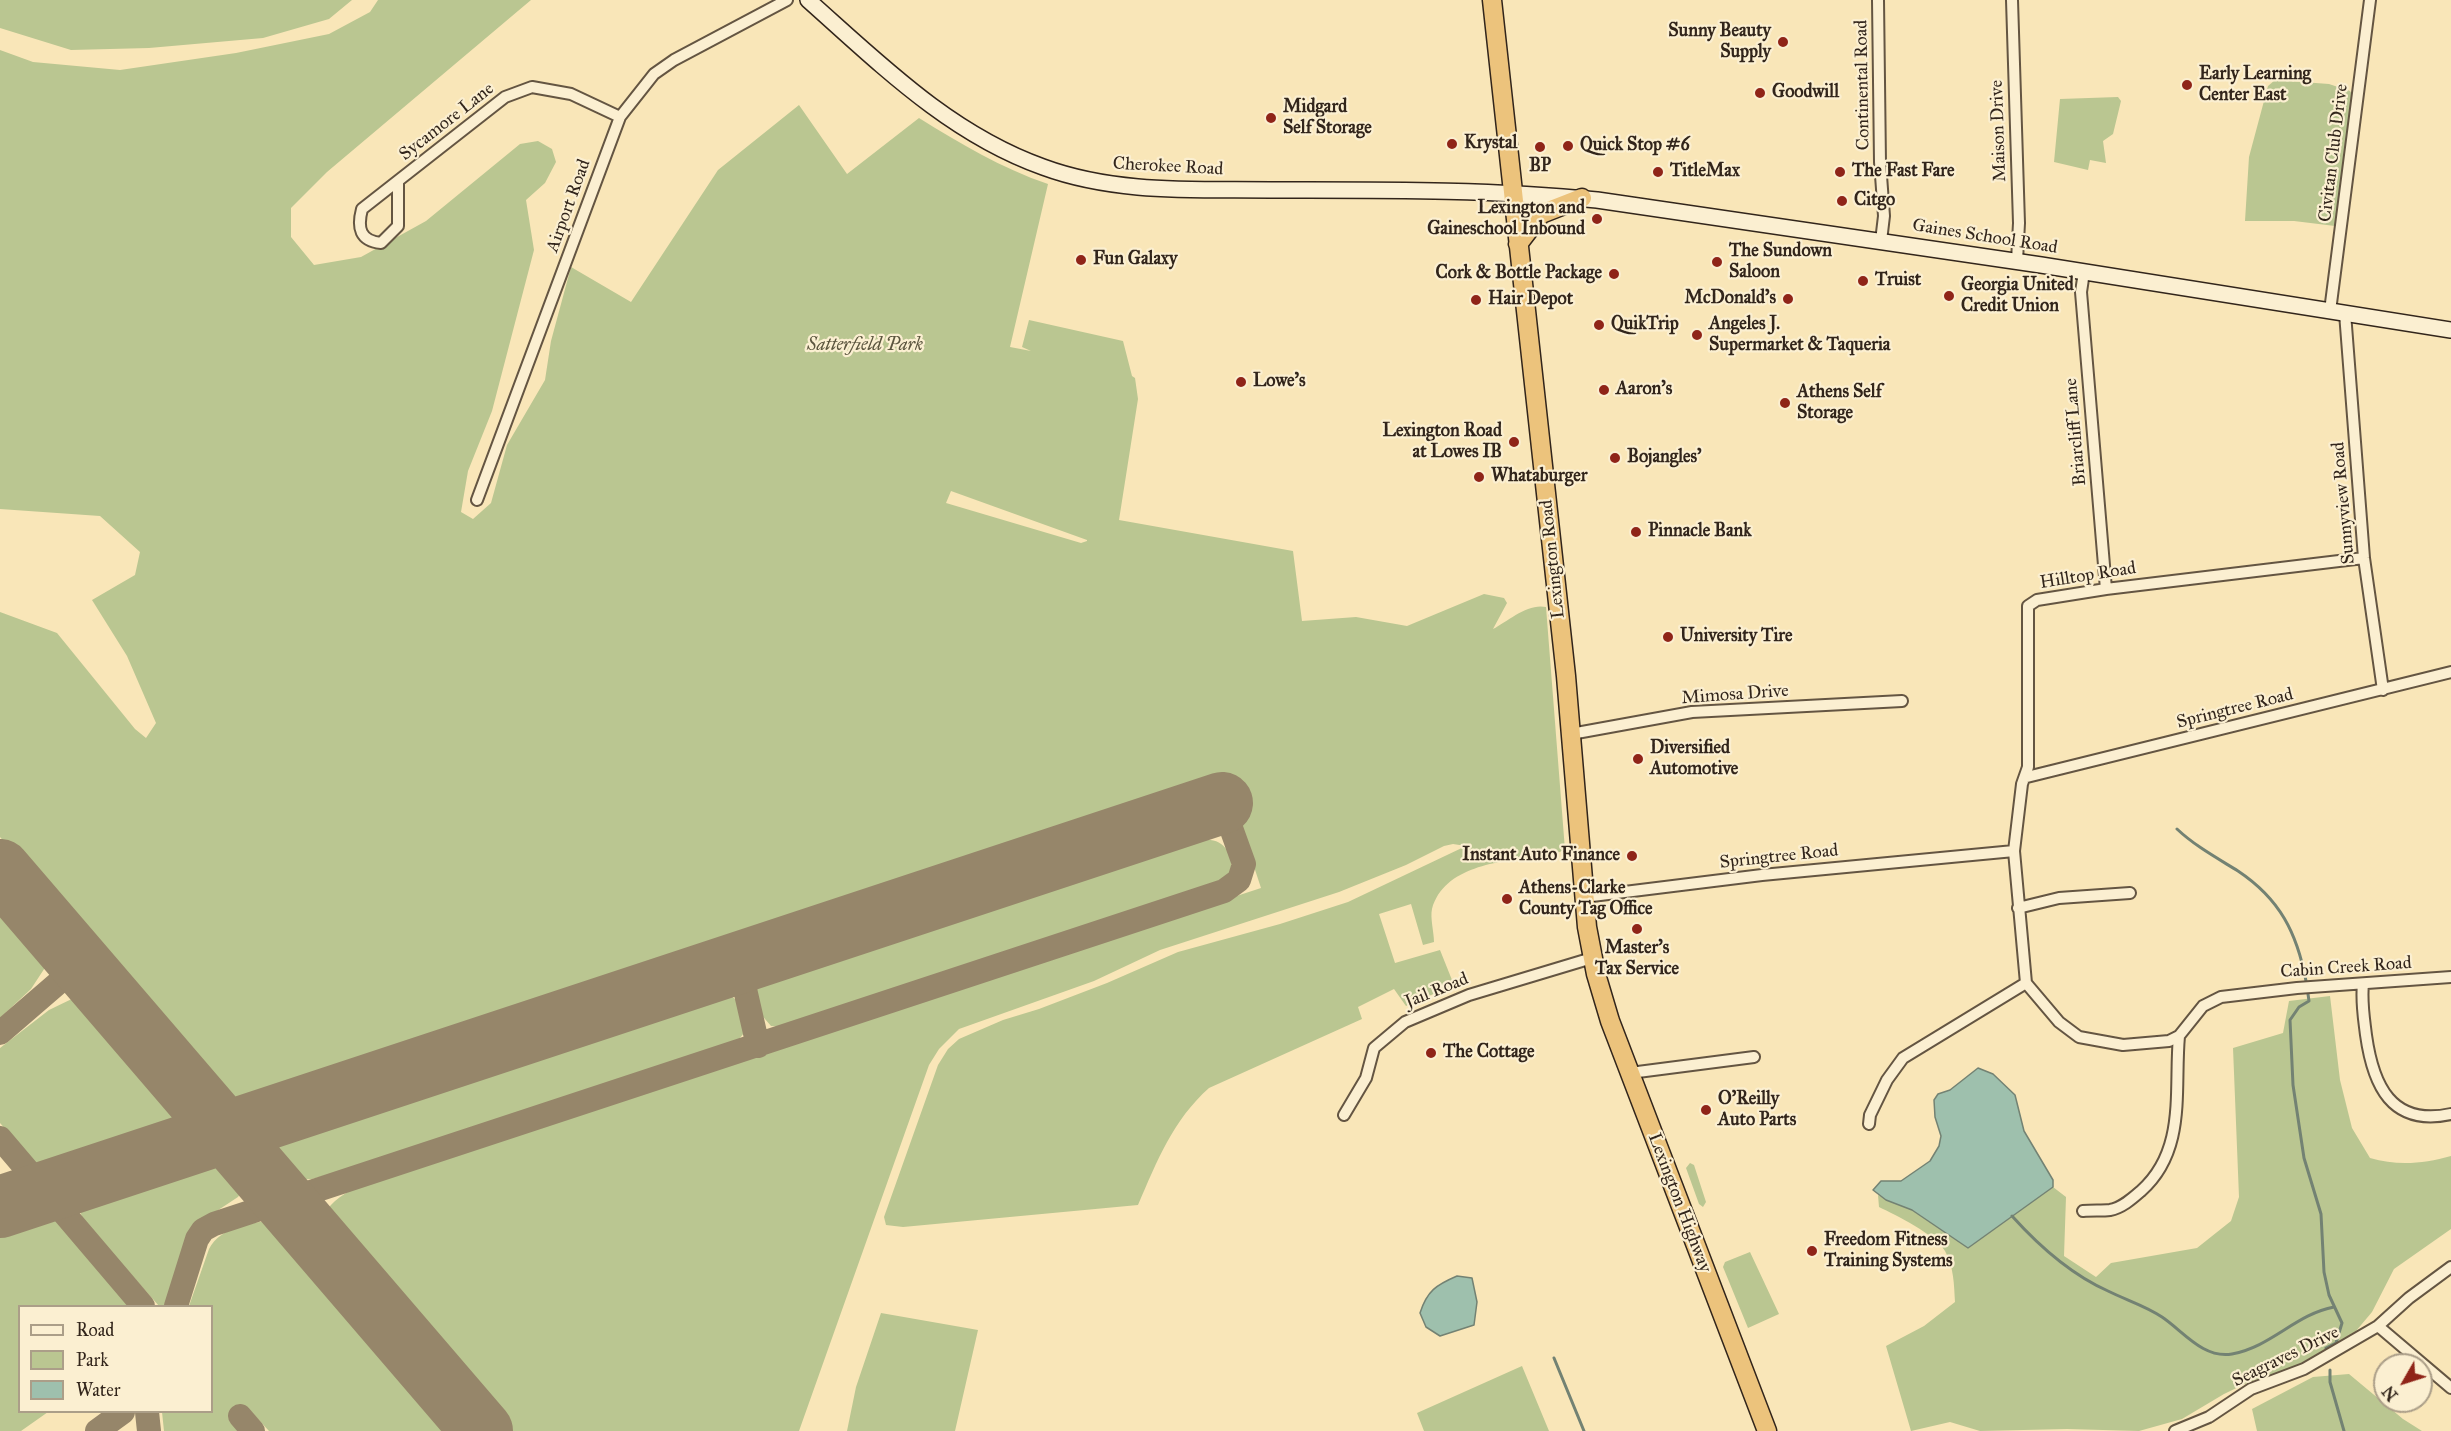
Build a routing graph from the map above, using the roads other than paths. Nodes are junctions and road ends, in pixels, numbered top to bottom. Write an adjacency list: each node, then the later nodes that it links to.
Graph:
1 (787, 0): 7 (street, Airport Road)
2 (808, 0): 9 (main road, Cherokee Road)
3 (1492, 0): 9 (highway, Lexington Road)
4 (1878, 0): 11 (street, Continental Road)
5 (2012, 0): 13 (street, Maison Drive)
6 (2370, 0): 15 (street, Civitan Club Drive)
7 (620, 117): 8 (street, Sycamore Lane); 17 (street, Airport Road)
8 (398, 181): 8 (street, Sycamore Lane)
9 (1512, 193): 10 (main road, Gaines School Road); 12 (highway, Lexington Road)
10 (1582, 198): 11 (main road, Gaines School Road); 12 (highway)
11 (1881, 241): 13 (main road, Gaines School Road)
12 (1518, 244): 23 (highway, Lexington Road)
13 (2017, 261): 14 (main road, Gaines School Road)
14 (2084, 272): 15 (main road, Gaines School Road); 19 (street, Briarcliff Lane)
15 (2338, 312): 16 (main road, Gaines School Road); 18 (street, Sunnyview Road)
16 (2451, 330)
17 (477, 500)
18 (2364, 558): 19 (street, Hilltop Road); 21 (street, Sunnyview Road)
19 (2106, 589): 24 (street, Hilltop Road)
20 (2451, 672): 21 (street, Springtree Road)
21 (2383, 690): 24 (street, Springtree Road)
22 (1902, 701): 23 (street, Mimosa Drive)
23 (1571, 734): 27 (highway, Lexington Road)
24 (2026, 777): 25 (street, Hilltop Road)
25 (2014, 851): 27 (street, Springtree Road); 28 (street, Hilltop Road)
26 (2130, 893): 28 (street)
27 (1584, 897): 29 (highway, Lexington Road)
28 (2018, 908): 31 (street, Hilltop Road)
29 (1594, 966): 35 (highway, Lexington Highway); 37 (street, Jail Road)
30 (2451, 977): 32 (street, Cabin Creek Road)
31 (2026, 983): 33 (street); 38 (street)
32 (2363, 984): 33 (street, Cabin Creek Road); 36 (street)
33 (2179, 1036): 39 (street)
34 (1754, 1057): 35 (street)
35 (1630, 1073): 43 (highway, Lexington Highway)
36 (2451, 1114)
37 (1344, 1115)
38 (1869, 1124)
39 (2083, 1211)
40 (2451, 1267): 41 (street, Seagraves Drive)
41 (2378, 1326): 42 (street); 44 (street, Seagraves Drive)
42 (2451, 1388)
43 (1767, 1431)
44 (2175, 1431)

